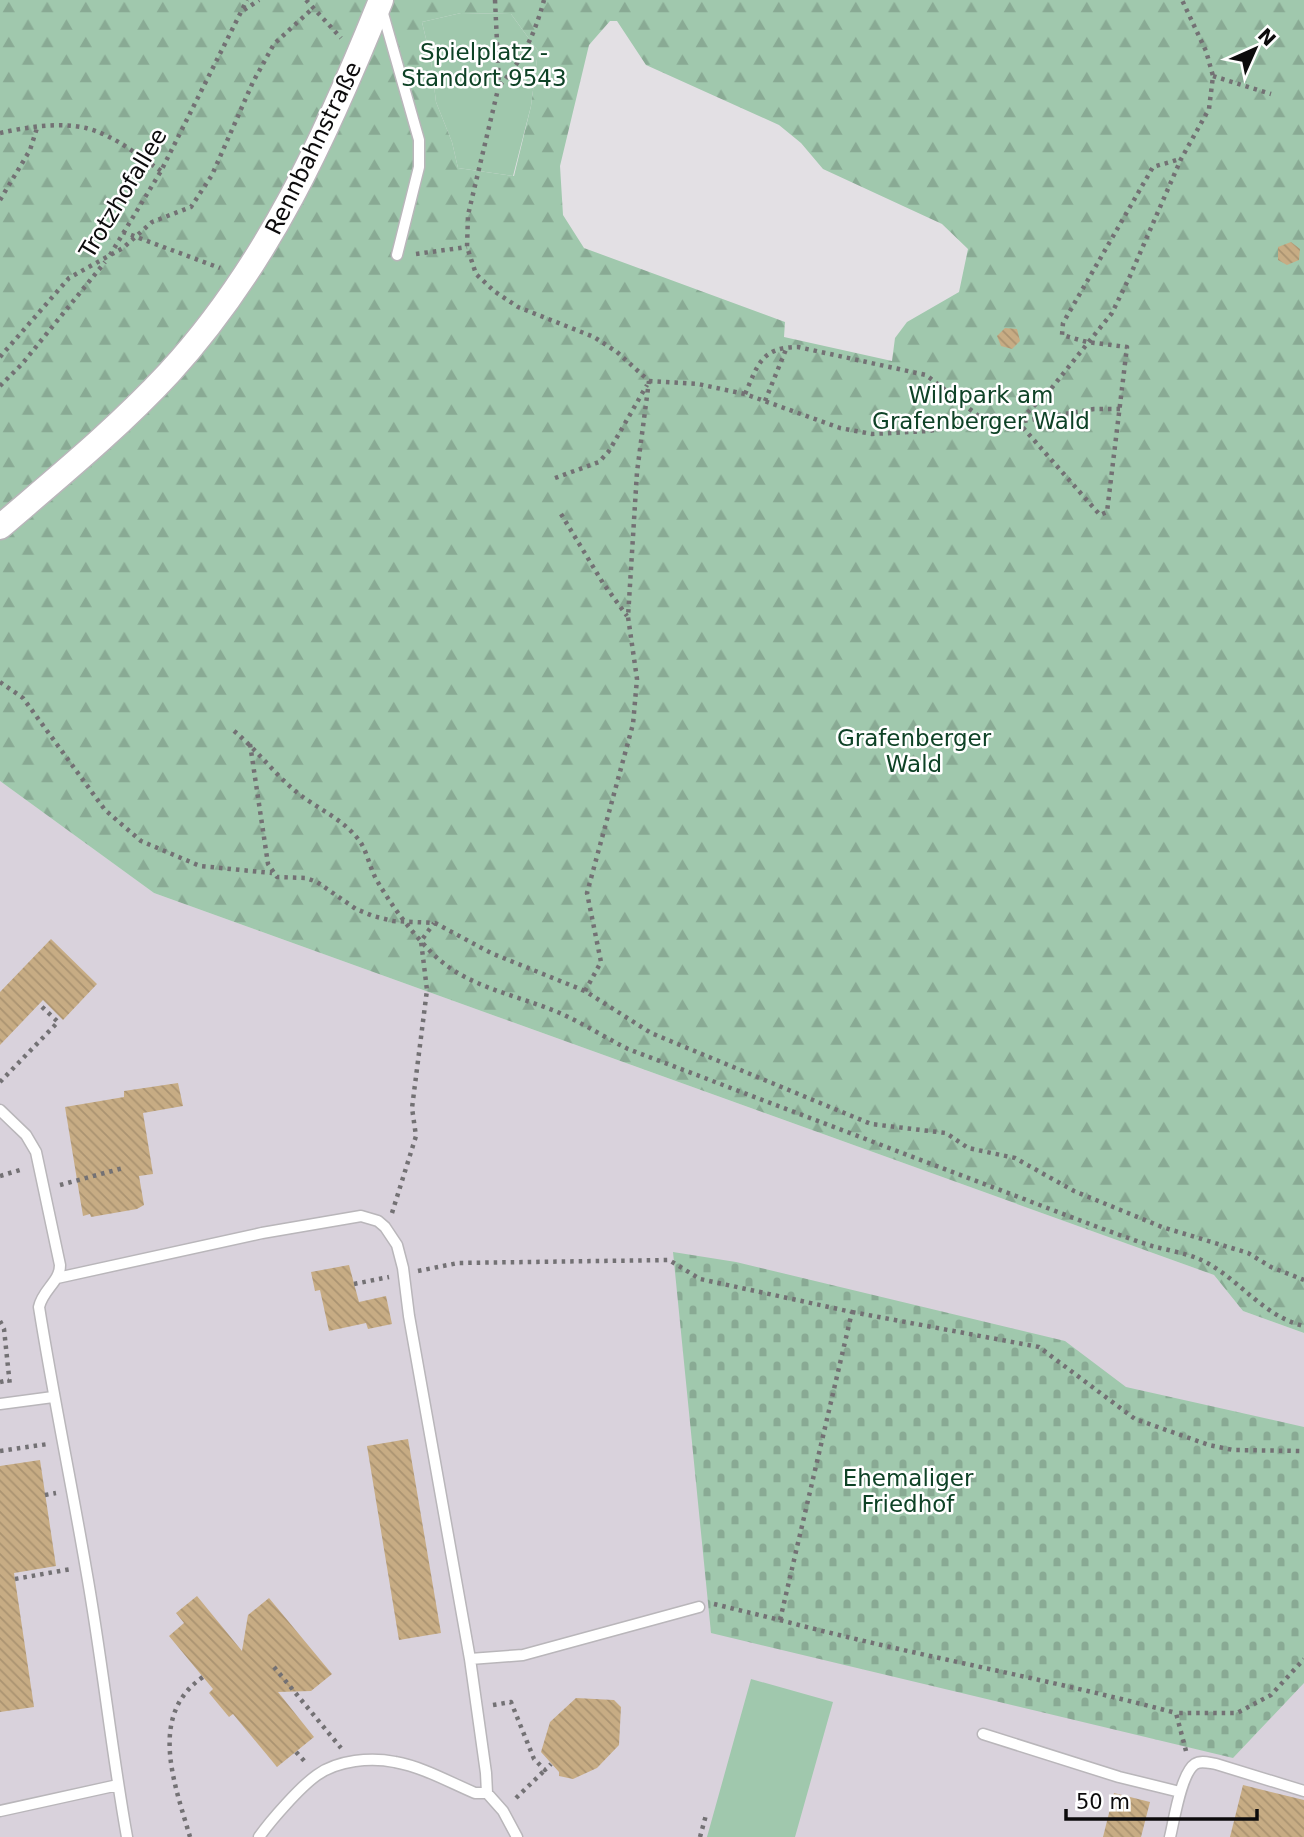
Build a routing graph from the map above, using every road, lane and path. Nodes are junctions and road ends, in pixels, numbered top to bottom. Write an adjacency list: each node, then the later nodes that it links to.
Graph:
1 (247, 0): 8 (path, Trotzhofallee)
2 (259, 0): 8 (path)
3 (495, 0): 10 (path)
4 (544, 0): 10 (path)
5 (1182, 0): 9 (path)
6 (380, 1): 20 (lane, Rennbahnstraße); 22 (street, Rennbahnstraße)
7 (313, 8): 18 (path)
8 (243, 11): 15 (path, Trotzhofallee)
9 (1213, 76): 11 (path); 14 (path)
10 (499, 85): 19 (path)
11 (1271, 94)
12 (37, 128): 13 (path); 15 (path); 16 (path)
13 (0, 133)
14 (1181, 159): 23 (path); 23 (path)
15 (161, 172): 17 (path, Trotzhofallee)
16 (0, 200)
17 (123, 232): 18 (path); 21 (path, Trotzhofallee)
18 (136, 237): 21 (path); 22 (path)
19 (467, 247): 20 (path); 26 (path)
20 (397, 255)
21 (109, 257): 25 (path); 27 (path, Trotzhofallee)
22 (242, 278): 35 (street, Rennbahnstraße)
23 (1087, 342): 30 (path); 32 (path)
24 (787, 347): 28 (path); 29 (path); 31 (path)
25 (0, 358)
26 (649, 381): 28 (path); 33 (path); 36 (path)
27 (0, 386)
28 (745, 394): 29 (path)
29 (765, 401): 31 (path)
30 (1120, 409): 32 (path); 32 (path)
31 (985, 421): 32 (path)
32 (1018, 422)
33 (555, 478)
34 (561, 514): 36 (path)
35 (0, 527)
36 (628, 617): 44 (path)
37 (0, 682): 40 (path)
38 (234, 731): 39 (path)
39 (250, 744): 40 (path); 41 (path)
40 (272, 873): 41 (path)
41 (405, 922): 42 (path); 43 (path)
42 (435, 923): 43 (path); 44 (path)
43 (421, 941): 50 (path); 57 (path)
44 (585, 991): 53 (path)
45 (40, 1004): 46 (path)
46 (0, 1083)
47 (0, 1110): 49 (lane)
48 (123, 1168): 49 (path)
49 (45, 1189): 52 (lane)
50 (385, 1227): 51 (lane); 52 (lane)
51 (404, 1273): 54 (path); 55 (path); 70 (lane)
52 (57, 1278): 60 (lane)
53 (1304, 1280)
54 (354, 1284)
55 (852, 1312): 65 (path); 69 (path)
56 (0, 1321): 58 (path)
57 (1304, 1326)
58 (9, 1380): 59 (path); 61 (path)
59 (0, 1382)
60 (53, 1396): 61 (lane); 63 (lane)
61 (12, 1402): 62 (lane)
62 (0, 1404)
63 (61, 1442): 64 (path); 66 (lane)
64 (0, 1451)
65 (1304, 1451)
66 (86, 1567): 67 (path); 81 (lane)
67 (15, 1579)
68 (699, 1607): 69 (path); 70 (lane)
69 (780, 1620): 75 (path)
70 (470, 1659): 74 (lane)
71 (1304, 1660): 75 (path)
72 (274, 1667): 77 (path)
73 (203, 1677): 91 (path)
74 (475, 1708): 80 (path); 84 (lane)
75 (1176, 1713): 79 (path)
76 (983, 1734): 83 (lane)
77 (354, 1762): 84 (lane); 92 (lane)
78 (551, 1764): 80 (path)
79 (1189, 1769): 82 (lane); 83 (lane)
80 (545, 1770): 86 (path)
81 (118, 1785): 85 (lane); 90 (lane)
82 (1304, 1791)
83 (1180, 1792): 95 (lane)
84 (486, 1793): 86 (lane)
85 (0, 1811)
86 (503, 1811): 93 (lane)
87 (706, 1815): 88 (path)
88 (703, 1828): 89 (path); 94 (path)
89 (709, 1831)
90 (127, 1837)
91 (190, 1837)
92 (259, 1837)
93 (517, 1837)
94 (701, 1837)
95 (1170, 1837)

